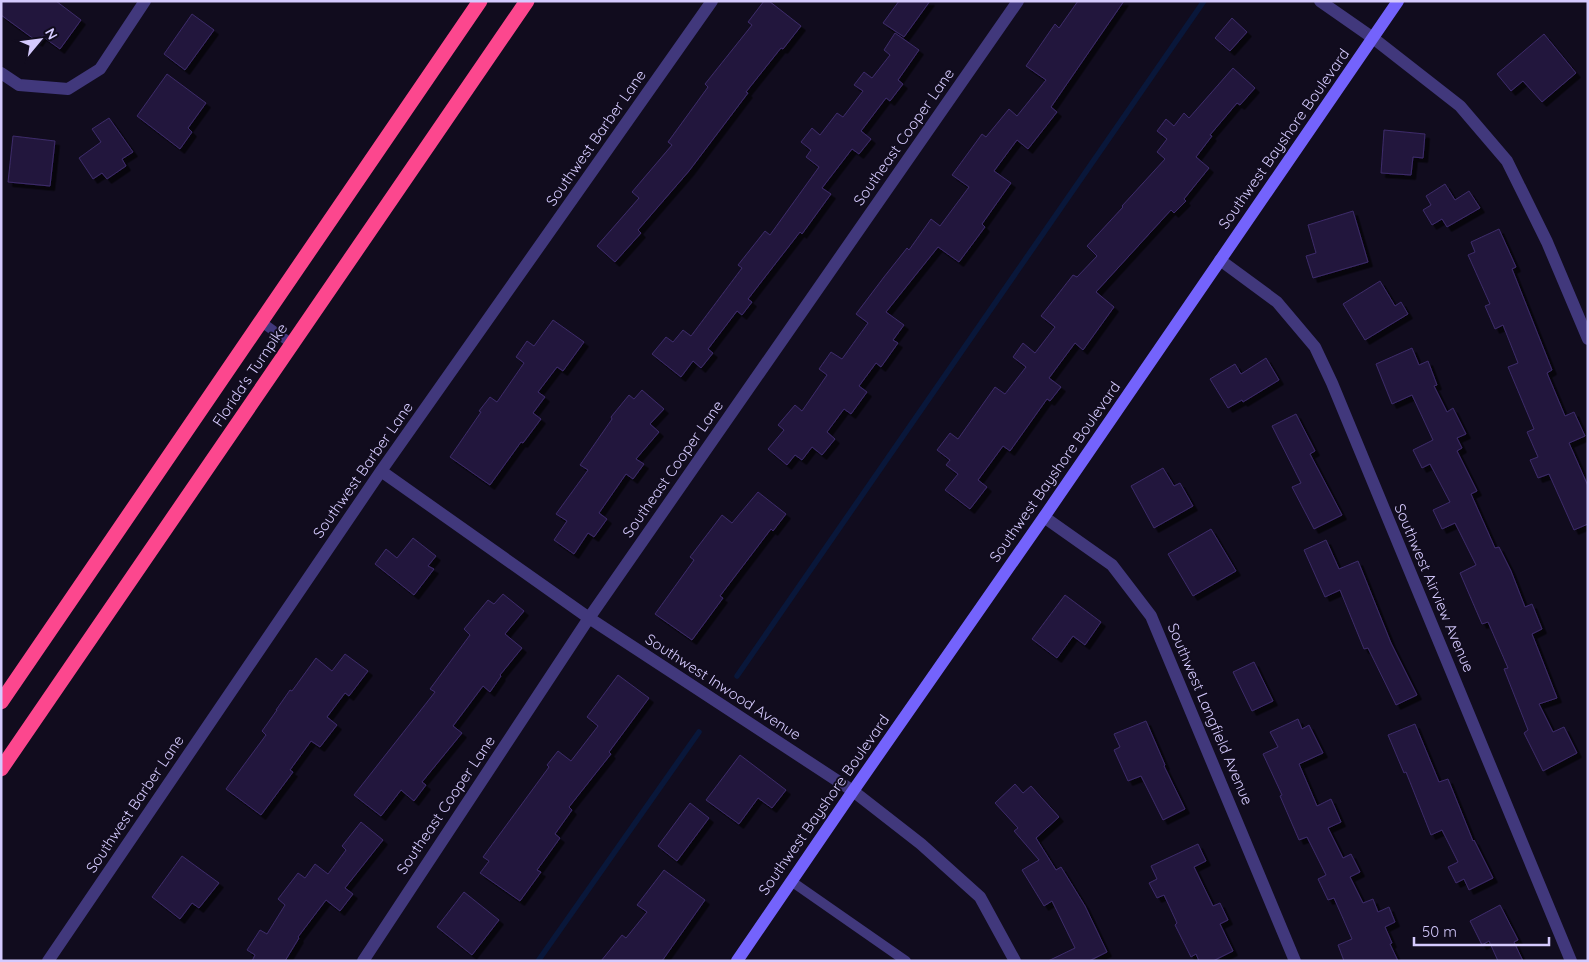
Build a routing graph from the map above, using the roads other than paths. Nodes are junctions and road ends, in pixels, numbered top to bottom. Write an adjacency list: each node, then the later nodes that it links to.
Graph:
1 (146, 1): 9 (street)
2 (480, 1): 11 (highway, Florida's Turnpike)
3 (527, 1): 13 (highway, Florida's Turnpike)
4 (712, 1): 14 (street, Southwest Barber Lane)
5 (1018, 1): 16 (street, Southeast Cooper Lane)
6 (1320, 1): 8 (street)
7 (1398, 1): 8 (street, Southwest Bayshore Boulevard)
8 (1374, 38): 10 (street, Southwest Bayshore Boulevard); 12 (street)
9 (1, 72)
10 (1220, 260): 15 (street, Southwest Bayshore Boulevard); 27 (street, Southwest Airview Avenue)
11 (260, 321): 13 (lane); 17 (highway, Florida's Turnpike)
12 (1588, 339)
13 (292, 344): 18 (highway, Florida's Turnpike)
14 (381, 471): 16 (street, Southwest Inwood Avenue); 21 (street, Southwest Barber Lane)
15 (1044, 517): 19 (street, Southwest Bayshore Boulevard); 26 (street, Southwest Langfield Avenue)
16 (590, 618): 19 (street, Southwest Inwood Avenue); 22 (street, Southeast Cooper Lane)
17 (1, 702)
18 (1, 769)
19 (853, 791): 20 (street, Southwest Bayshore Boulevard); 25 (street, Southwest Inwood Avenue)
20 (792, 881): 23 (street, Southwest Bayshore Boulevard); 24 (lane)
21 (48, 961)
22 (363, 961)
23 (737, 961)
24 (906, 961)
25 (1015, 961)
26 (1295, 961)
27 (1571, 961)

